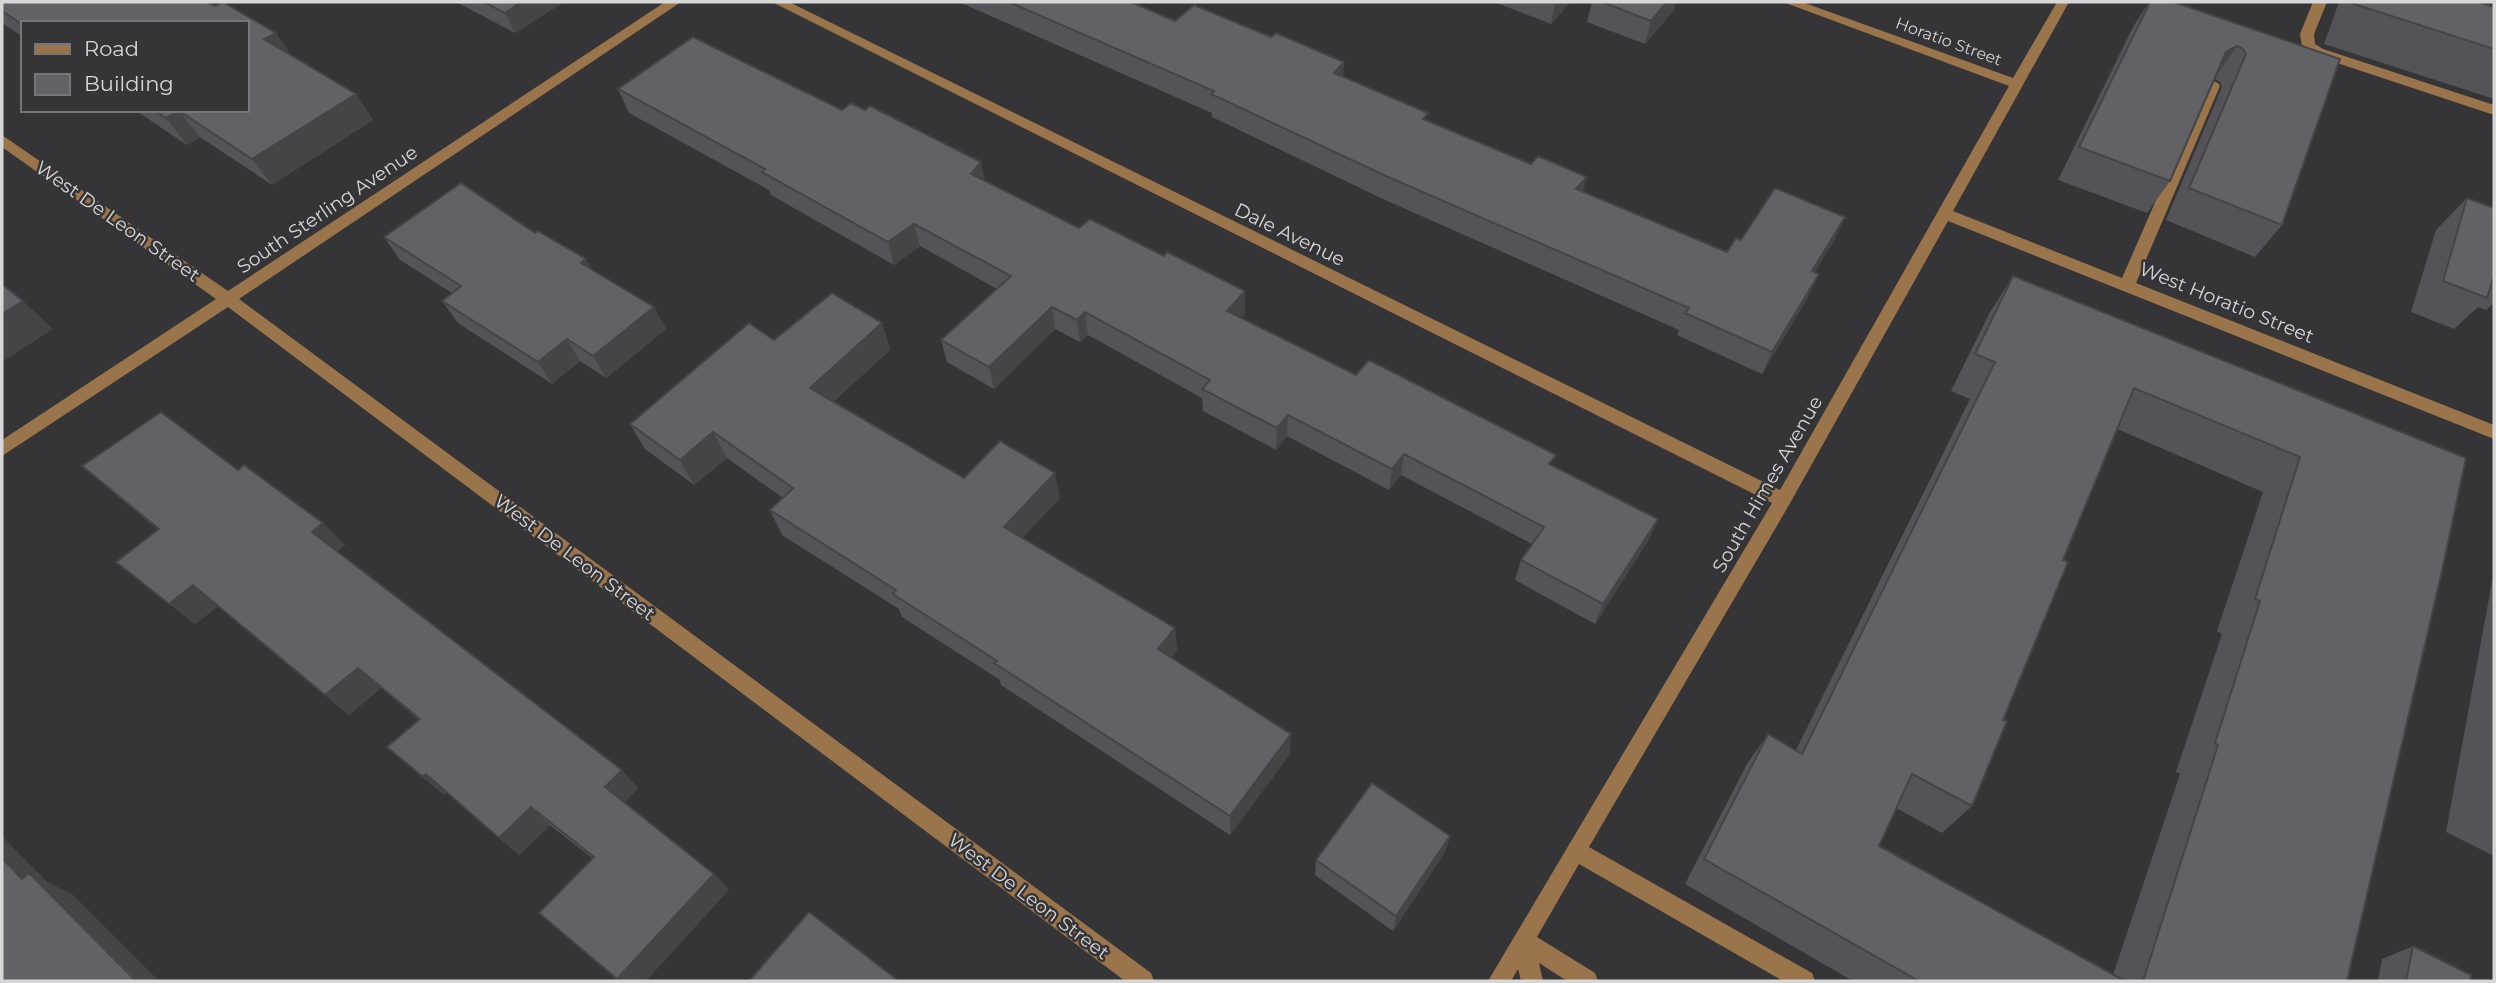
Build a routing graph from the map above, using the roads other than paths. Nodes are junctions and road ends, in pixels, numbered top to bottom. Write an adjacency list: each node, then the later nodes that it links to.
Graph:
1 (674, 2): 12 (street, South Sterling Avenue)
2 (779, 2): 15 (street, Dale Avenue)
3 (1790, 2): 6 (street, Horatio Street)
4 (2063, 2): 6 (street, South Himes Avenue)
5 (2320, 2): 8 (street)
6 (2017, 84): 10 (street, South Himes Avenue)
7 (2213, 86): 11 (street)
8 (2494, 110)
9 (2, 140): 12 (street, West De Leon Street)
10 (1944, 213): 11 (street, West Horatio Street); 15 (street, South Himes Avenue)
11 (2127, 285): 13 (street, West Horatio Street)
12 (227, 298): 14 (street, South Sterling Avenue); 18 (street, West De Leon Street)
13 (2494, 432)
14 (2, 449)
15 (1783, 500): 16 (street, South Himes Avenue)
16 (1576, 851): 17 (street, South Himes Avenue); 22 (street)
17 (1523, 942): 19 (street, South Himes Avenue); 20 (street); 21 (street)
18 (1143, 981)
19 (1499, 981)
20 (1532, 981)
21 (1587, 981)
22 (1804, 981)

